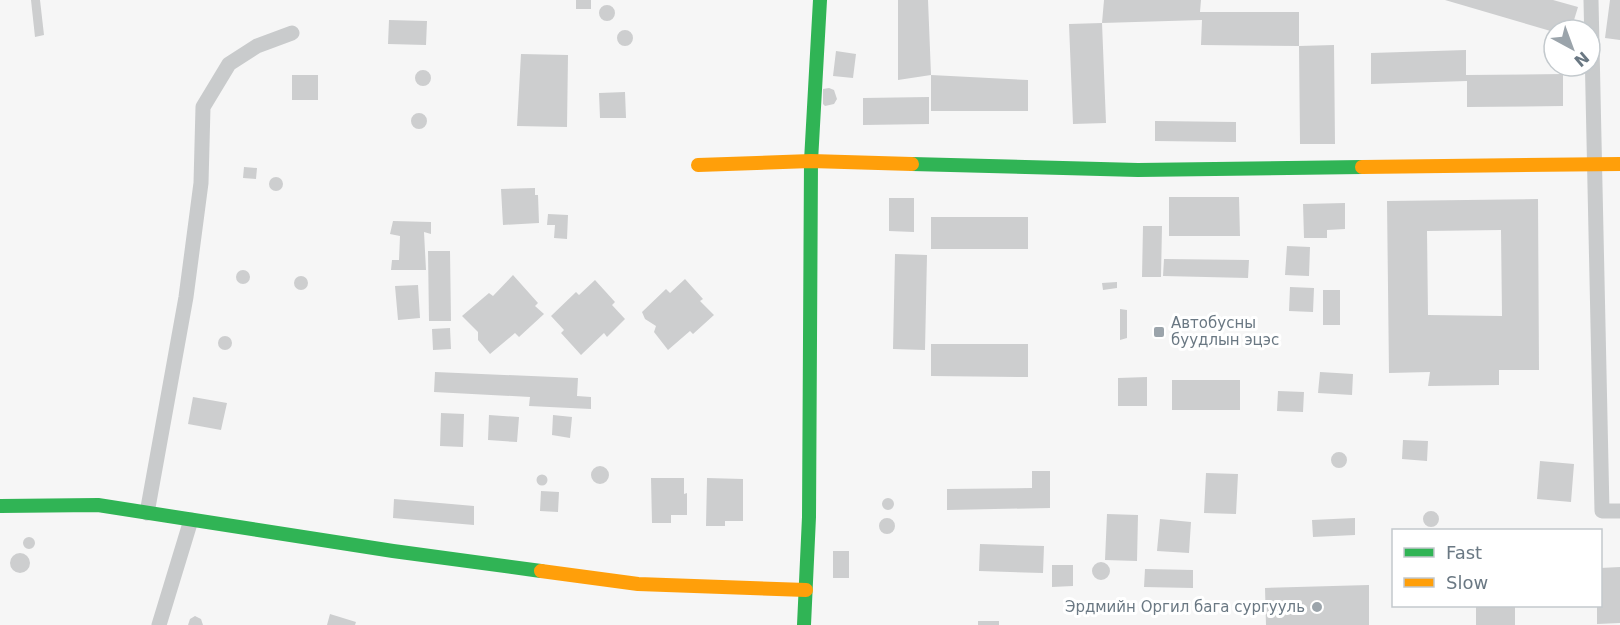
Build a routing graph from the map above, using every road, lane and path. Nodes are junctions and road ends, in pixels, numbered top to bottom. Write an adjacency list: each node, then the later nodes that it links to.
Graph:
1 (820, 0): 4 (street)
2 (1591, 0): 5 (street)
3 (292, 33): 10 (street)
4 (811, 161): 5 (street); 7 (street); 12 (street)
5 (1595, 164): 6 (street); 9 (street)
6 (1620, 164)
7 (698, 165)
8 (0, 506): 10 (street)
9 (1620, 511)
10 (147, 513): 11 (street)
11 (191, 520): 12 (street); 13 (street)
12 (806, 590): 14 (street)
13 (159, 625)
14 (804, 625)

